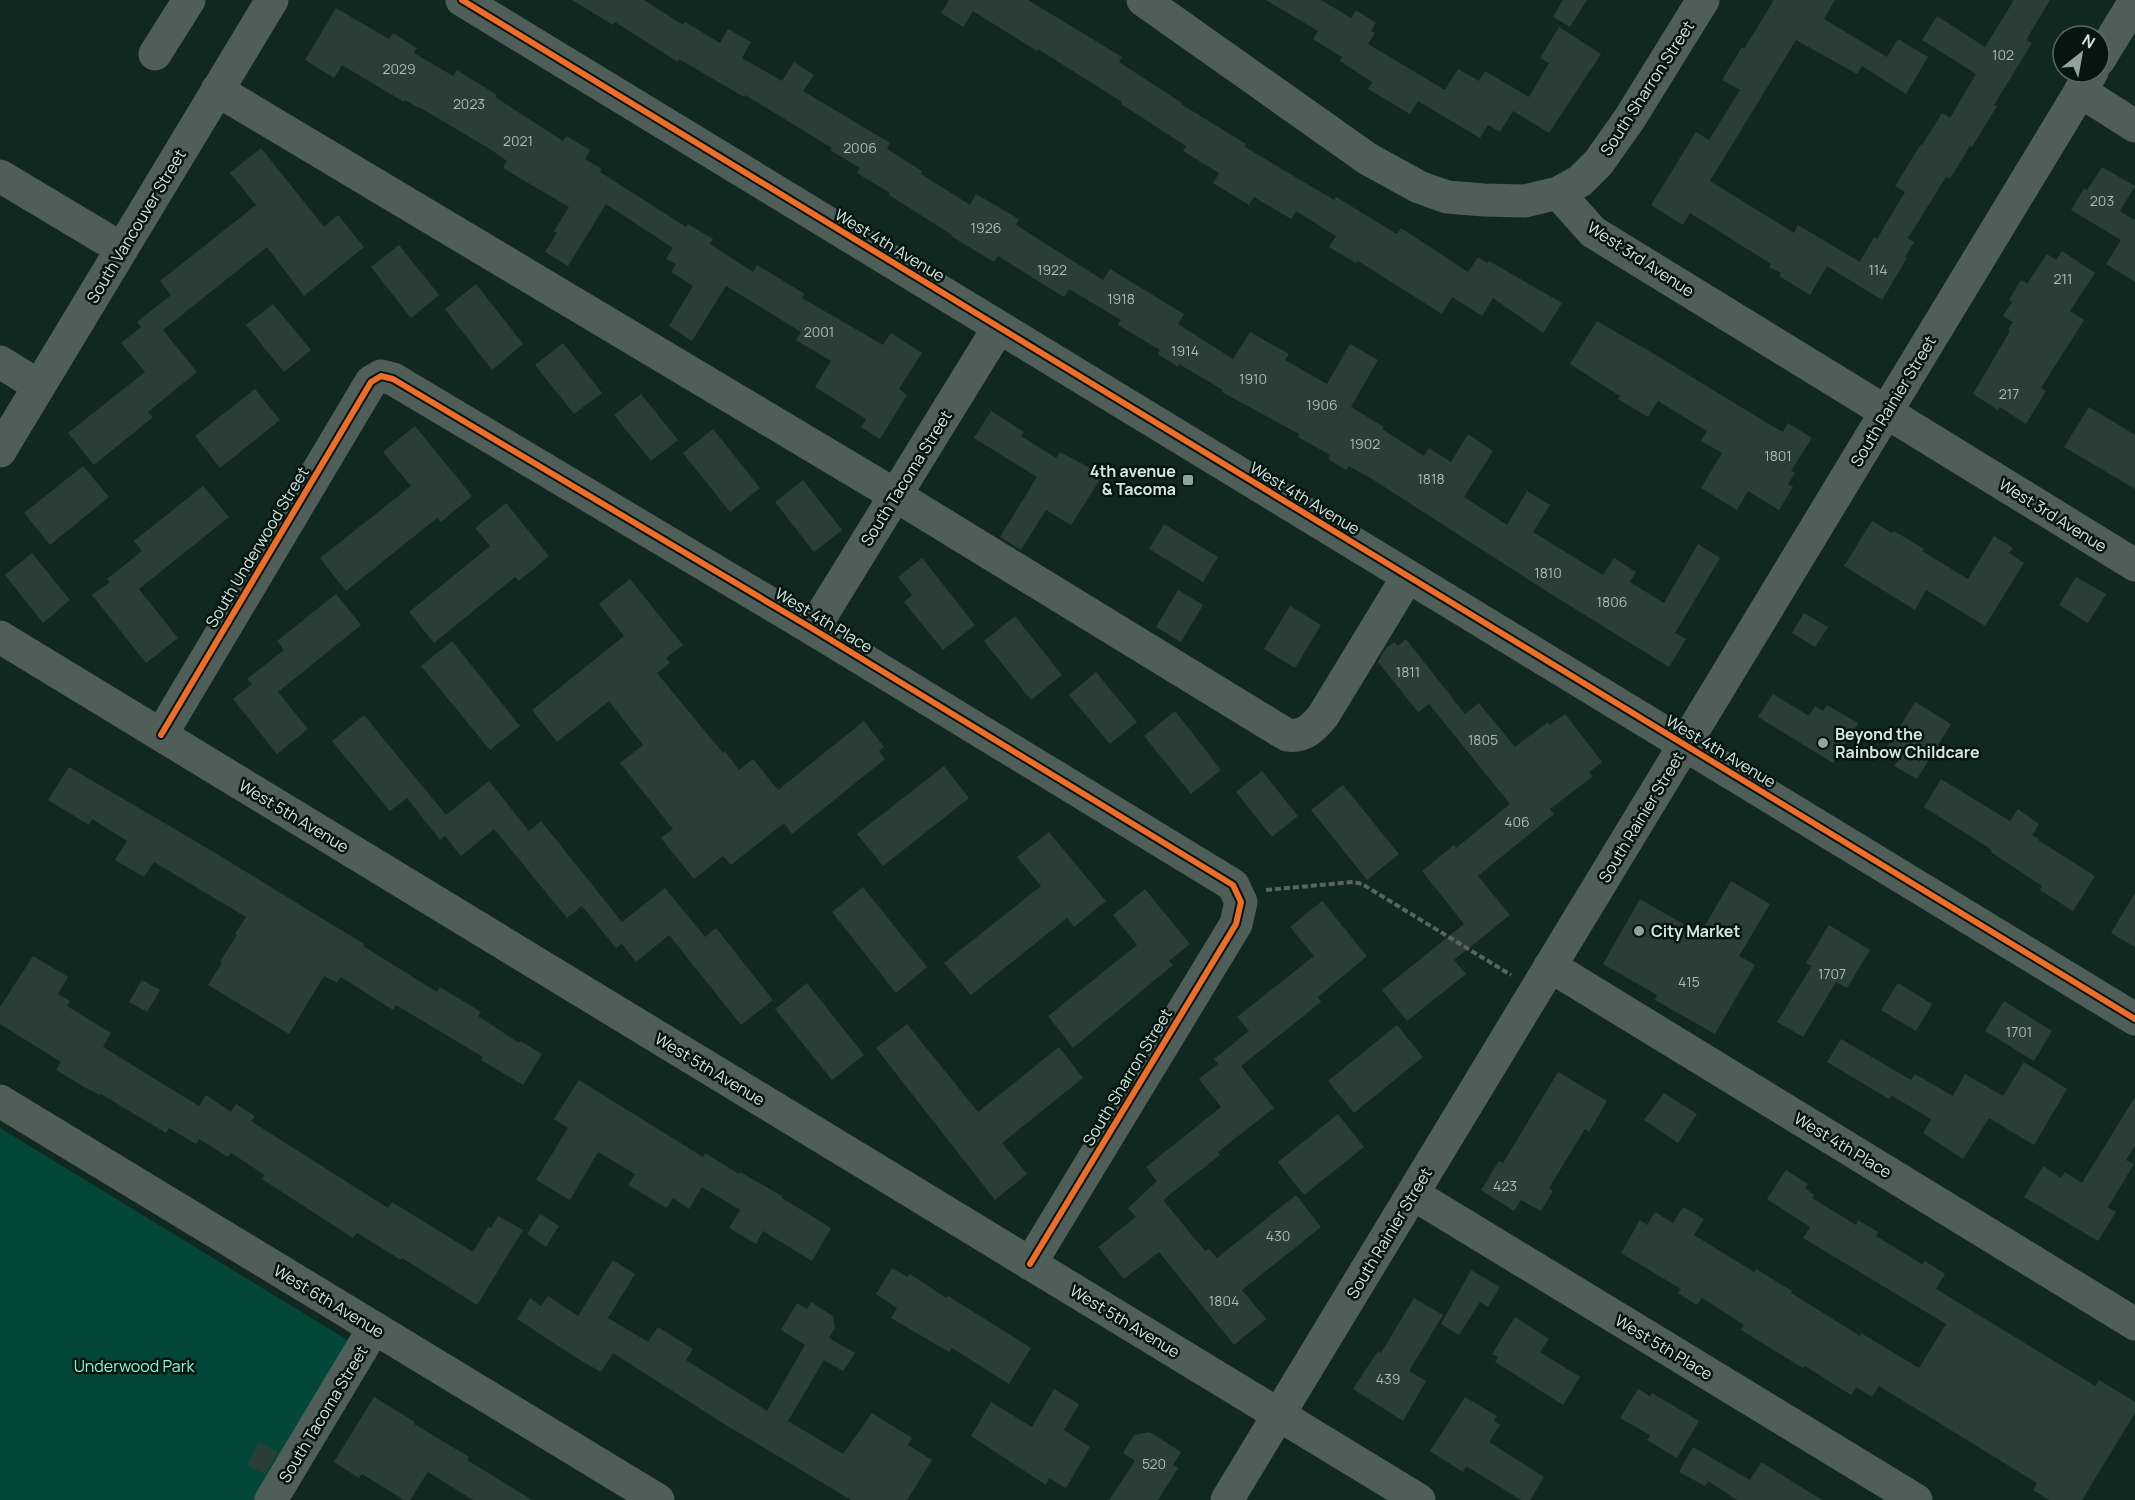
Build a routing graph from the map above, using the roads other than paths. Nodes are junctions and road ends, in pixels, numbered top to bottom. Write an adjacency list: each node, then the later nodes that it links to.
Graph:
1 (189, 0): 8 (street)
2 (272, 0): 11 (street, South Vancouver Street)
3 (462, 0): 16 (street, West 4th Avenue)
4 (1143, 0): 14 (street)
5 (1703, 0): 14 (street, South Sharron Street)
6 (2135, 1): 7 (street)
7 (2111, 40)
8 (155, 54)
9 (2085, 84): 20 (street, South Rainier Street)
10 (2088, 84): 12 (street)
11 (217, 90): 15 (street, South Vancouver Street); 22 (street)
12 (2135, 126)
13 (0, 176): 15 (street)
14 (1558, 193): 20 (street, West 3rd Avenue)
15 (122, 249): 19 (street, South Vancouver Street)
16 (999, 327): 22 (street, South Tacoma Street); 24 (street, West 4th Avenue)
17 (0, 362): 19 (street)
18 (381, 376): 25 (street, West 4th Place); 27 (street, South Underwood Street)
19 (39, 386): 21 (street, South Vancouver Street)
20 (1886, 412): 23 (street, West 3rd Avenue); 28 (street, South Rainier Street)
21 (0, 452)
22 (895, 495): 24 (street); 25 (street, South Tacoma Street)
23 (2135, 565)
24 (1408, 576): 28 (street, West 4th Avenue)
25 (813, 629): 29 (street, West 4th Place)
26 (0, 637): 27 (street, West 5th Avenue)
27 (161, 735): 34 (street, West 5th Avenue)
28 (1684, 745): 30 (street, South Rainier Street); 31 (street, West 4th Avenue)
29 (1241, 902): 34 (street, South Sharron Street)
30 (1543, 978): 33 (street, South Rainier Street); 35 (street, West 4th Place)
31 (2135, 1019)
32 (0, 1101): 36 (street, West 6th Avenue)
33 (1413, 1194): 37 (street, South Rainier Street); 42 (street, West 5th Place)
34 (1030, 1264): 37 (street, West 5th Avenue)
35 (2135, 1323)
36 (374, 1328): 38 (street, South Tacoma Street); 39 (street, West 6th Avenue)
37 (1279, 1414): 40 (street, South Rainier Street); 41 (street, West 5th Avenue)
38 (272, 1500)
39 (658, 1500)
40 (1227, 1500)
41 (1419, 1500)
42 (1916, 1500)

